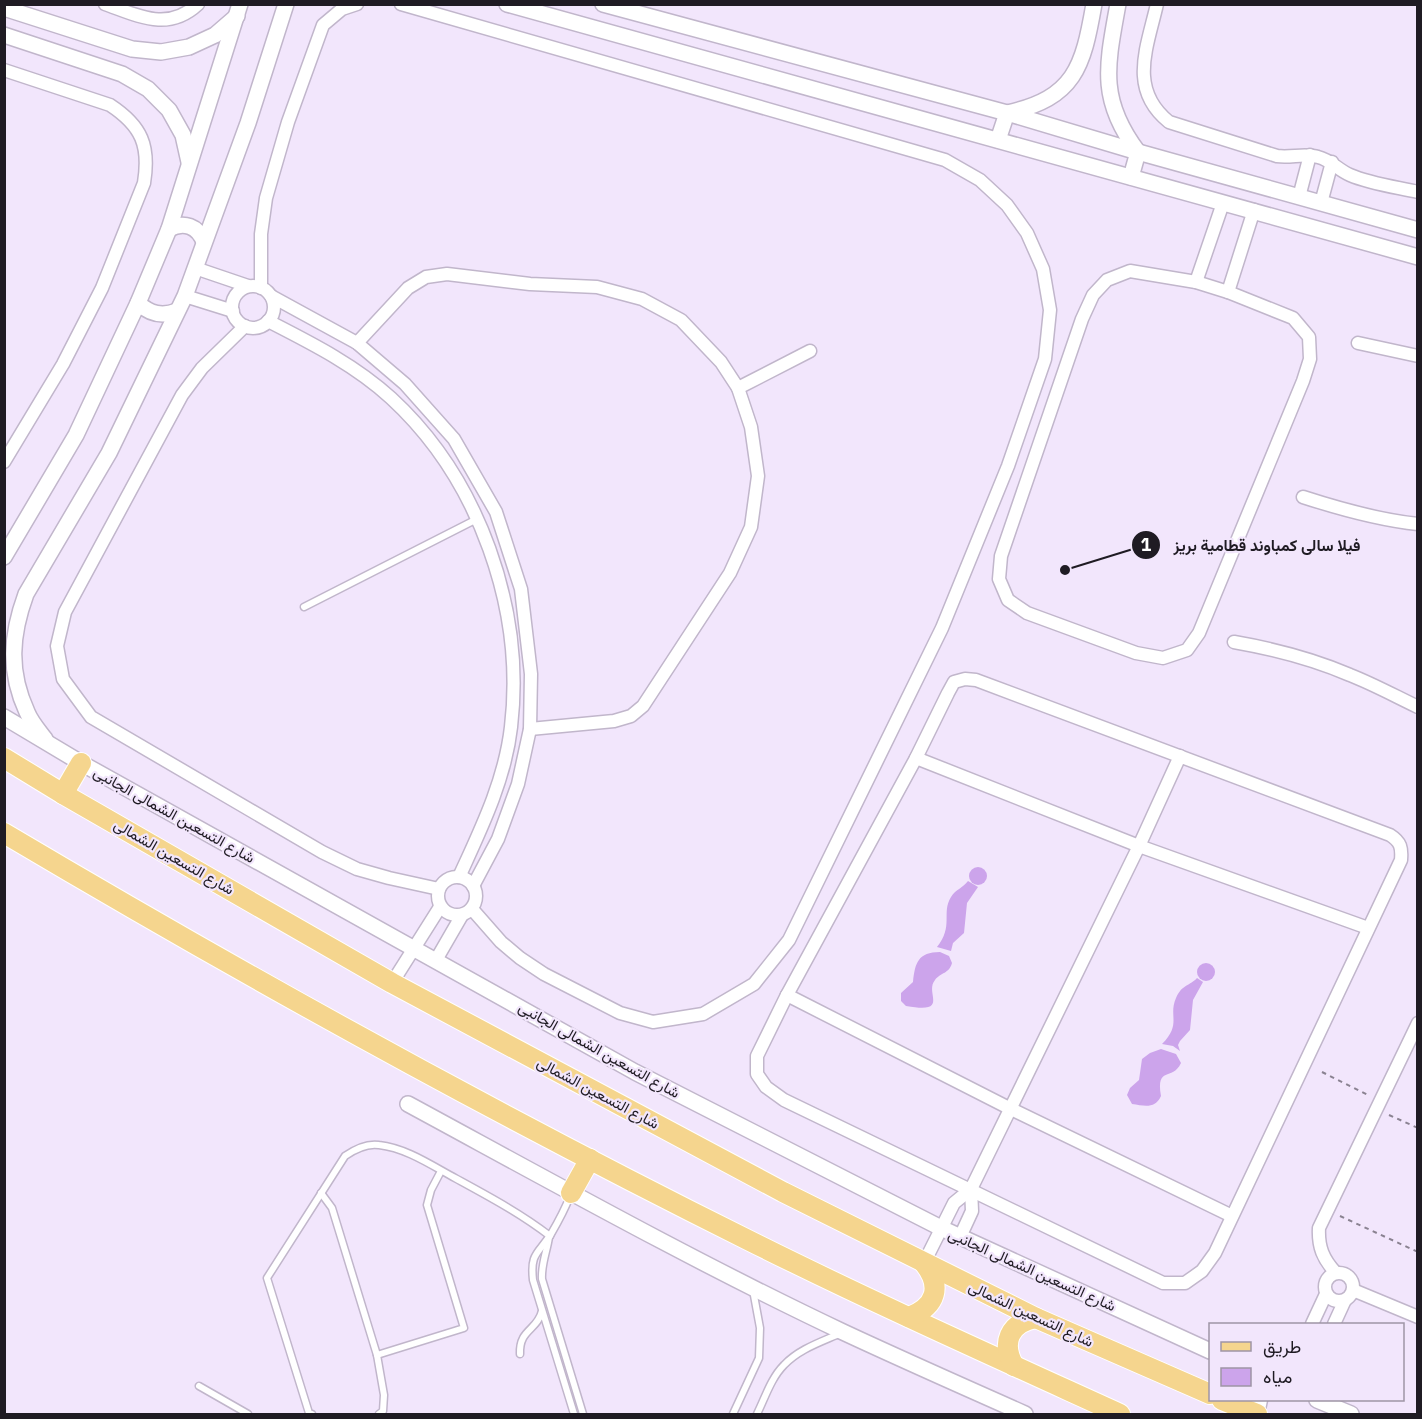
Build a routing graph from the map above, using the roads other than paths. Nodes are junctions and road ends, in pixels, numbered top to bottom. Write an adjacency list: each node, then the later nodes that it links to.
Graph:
1 (105, 4): 2 (street)
2 (198, 4)
3 (357, 4): 33 (street)
4 (401, 4): 69 (street)
5 (507, 4): 16 (street)
6 (603, 4): 15 (street)
7 (1094, 4): 15 (street)
8 (1118, 4): 17 (street)
9 (1156, 4): 18 (street)
10 (287, 7): 29 (street)
11 (4, 8): 12 (street)
12 (238, 10): 20 (street)
13 (4, 35): 20 (street)
14 (4, 70): 46 (street)
15 (1007, 113): 16 (street); 17 (street)
16 (998, 140): 21 (street)
17 (1138, 152): 21 (street); 23 (street)
18 (1310, 155): 19 (street); 23 (street)
19 (1332, 162): 22 (street); 25 (street)
20 (190, 164): 27 (street)
21 (1131, 177): 24 (street)
22 (1418, 192)
23 (1299, 197): 25 (street)
24 (1223, 202): 26 (street); 32 (street)
25 (1321, 203): 28 (street)
26 (1254, 210): 30 (street); 34 (street)
27 (169, 229): 29 (street); 36 (street)
28 (1418, 230)
29 (204, 242): 31 (street)
30 (1418, 257)
31 (195, 268): 33 (street); 35 (street)
32 (1197, 282): 34 (street); 34 (street)
33 (260, 290): 38 (street); 39 (street); 41 (street)
34 (1228, 292)
35 (185, 296): 37 (street); 38 (street)
36 (138, 303): 37 (street); 50 (street)
37 (177, 311): 53 (street)
38 (233, 311): 40 (street)
39 (268, 321): 40 (street); 48 (street)
40 (245, 326): 67 (street)
41 (357, 343): 45 (street); 56 (street)
42 (1358, 343): 44 (street)
43 (810, 351): 45 (street)
44 (1418, 356)
45 (738, 388): 56 (street)
46 (4, 462)
47 (1303, 497): 49 (street)
48 (477, 519): 51 (lane); 65 (street)
49 (1418, 524)
50 (4, 557)
51 (304, 608)
52 (1234, 642): 54 (street)
53 (9, 646): 57 (street)
54 (1418, 707)
55 (4, 717): 57 (street, شارع التسعين الشمالى الجانبى)
56 (530, 729): 66 (street)
57 (49, 744): 61 (street, شارع التسعين الشمالى الجانبى)
58 (1180, 756): 60 (street); 64 (street); 70 (street)
59 (4, 758): 62 (main road, شارع التسعين الشمالى)
60 (916, 758): 64 (street); 74 (street)
61 (81, 763): 62 (main road); 71 (street, شارع التسعين الشمالى الجانبى)
62 (63, 794): 73 (main road, شارع التسعين الشمالى)
63 (4, 833): 79 (main road)
64 (1139, 846): 70 (street); 78 (street)
65 (459, 877): 66 (street); 67 (street)
66 (474, 886): 69 (street)
67 (439, 889): 68 (street)
68 (440, 907): 69 (street); 71 (street)
69 (467, 912): 72 (street)
70 (1368, 928): 84 (street)
71 (413, 949): 72 (street, شارع التسعين الشمالى الجانبى); 73 (street)
72 (436, 960): 85 (street, شارع التسعين الشمالى الجانبى)
73 (392, 983): 88 (main road, شارع التسعين الشمالى)
74 (787, 995): 78 (street); 81 (street)
75 (1418, 1023): 76 (street)
76 (1415, 1036): 89 (street)
77 (408, 1104): 83 (street)
78 (1011, 1109): 81 (street); 84 (street)
79 (590, 1159): 83 (main road); 95 (main road)
80 (441, 1171): 82 (lane); 86 (lane); 103 (lane)
81 (971, 1189): 84 (street); 85 (street); 87 (street)
82 (321, 1193): 103 (lane); 110 (lane)
83 (572, 1193): 86 (lane); 90 (street)
84 (1232, 1216)
85 (941, 1228): 87 (street, شارع التسعين الشمالى الجانبى); 88 (street)
86 (550, 1236): 94 (lane); 113 (lane)
87 (960, 1237): 101 (street, شارع التسعين الشمالى الجانبى)
88 (924, 1263): 95 (main road); 97 (main road, شارع التسعين الشمالى)
89 (1336, 1272): 91 (street); 92 (street)
90 (752, 1287): 100 (street); 114 (lane)
91 (1353, 1290): 93 (street); 96 (street)
92 (1326, 1294): 93 (street); 98 (street)
93 (1345, 1300): 99 (street)
94 (542, 1310): 102 (lane); 112 (lane)
95 (909, 1317): 104 (main road)
96 (1418, 1317)
97 (1036, 1318): 104 (main road); 106 (main road, شارع التسعين الشمالى)
98 (1312, 1323)
99 (1334, 1323)
100 (843, 1332): 115 (lane); 116 (street)
101 (1209, 1351)
102 (520, 1354)
103 (377, 1355): 111 (lane)
104 (1014, 1366): 117 (main road)
105 (199, 1386): 109 (lane)
106 (1209, 1394)
107 (1224, 1401): 118 (main road)
108 (1327, 1402): 119 (street)
109 (248, 1414)
110 (312, 1414)
111 (379, 1414)
112 (574, 1414)
113 (583, 1414)
114 (733, 1414)
115 (758, 1414)
116 (1025, 1414)
117 (1120, 1414)
118 (1257, 1414)
119 (1351, 1414)

